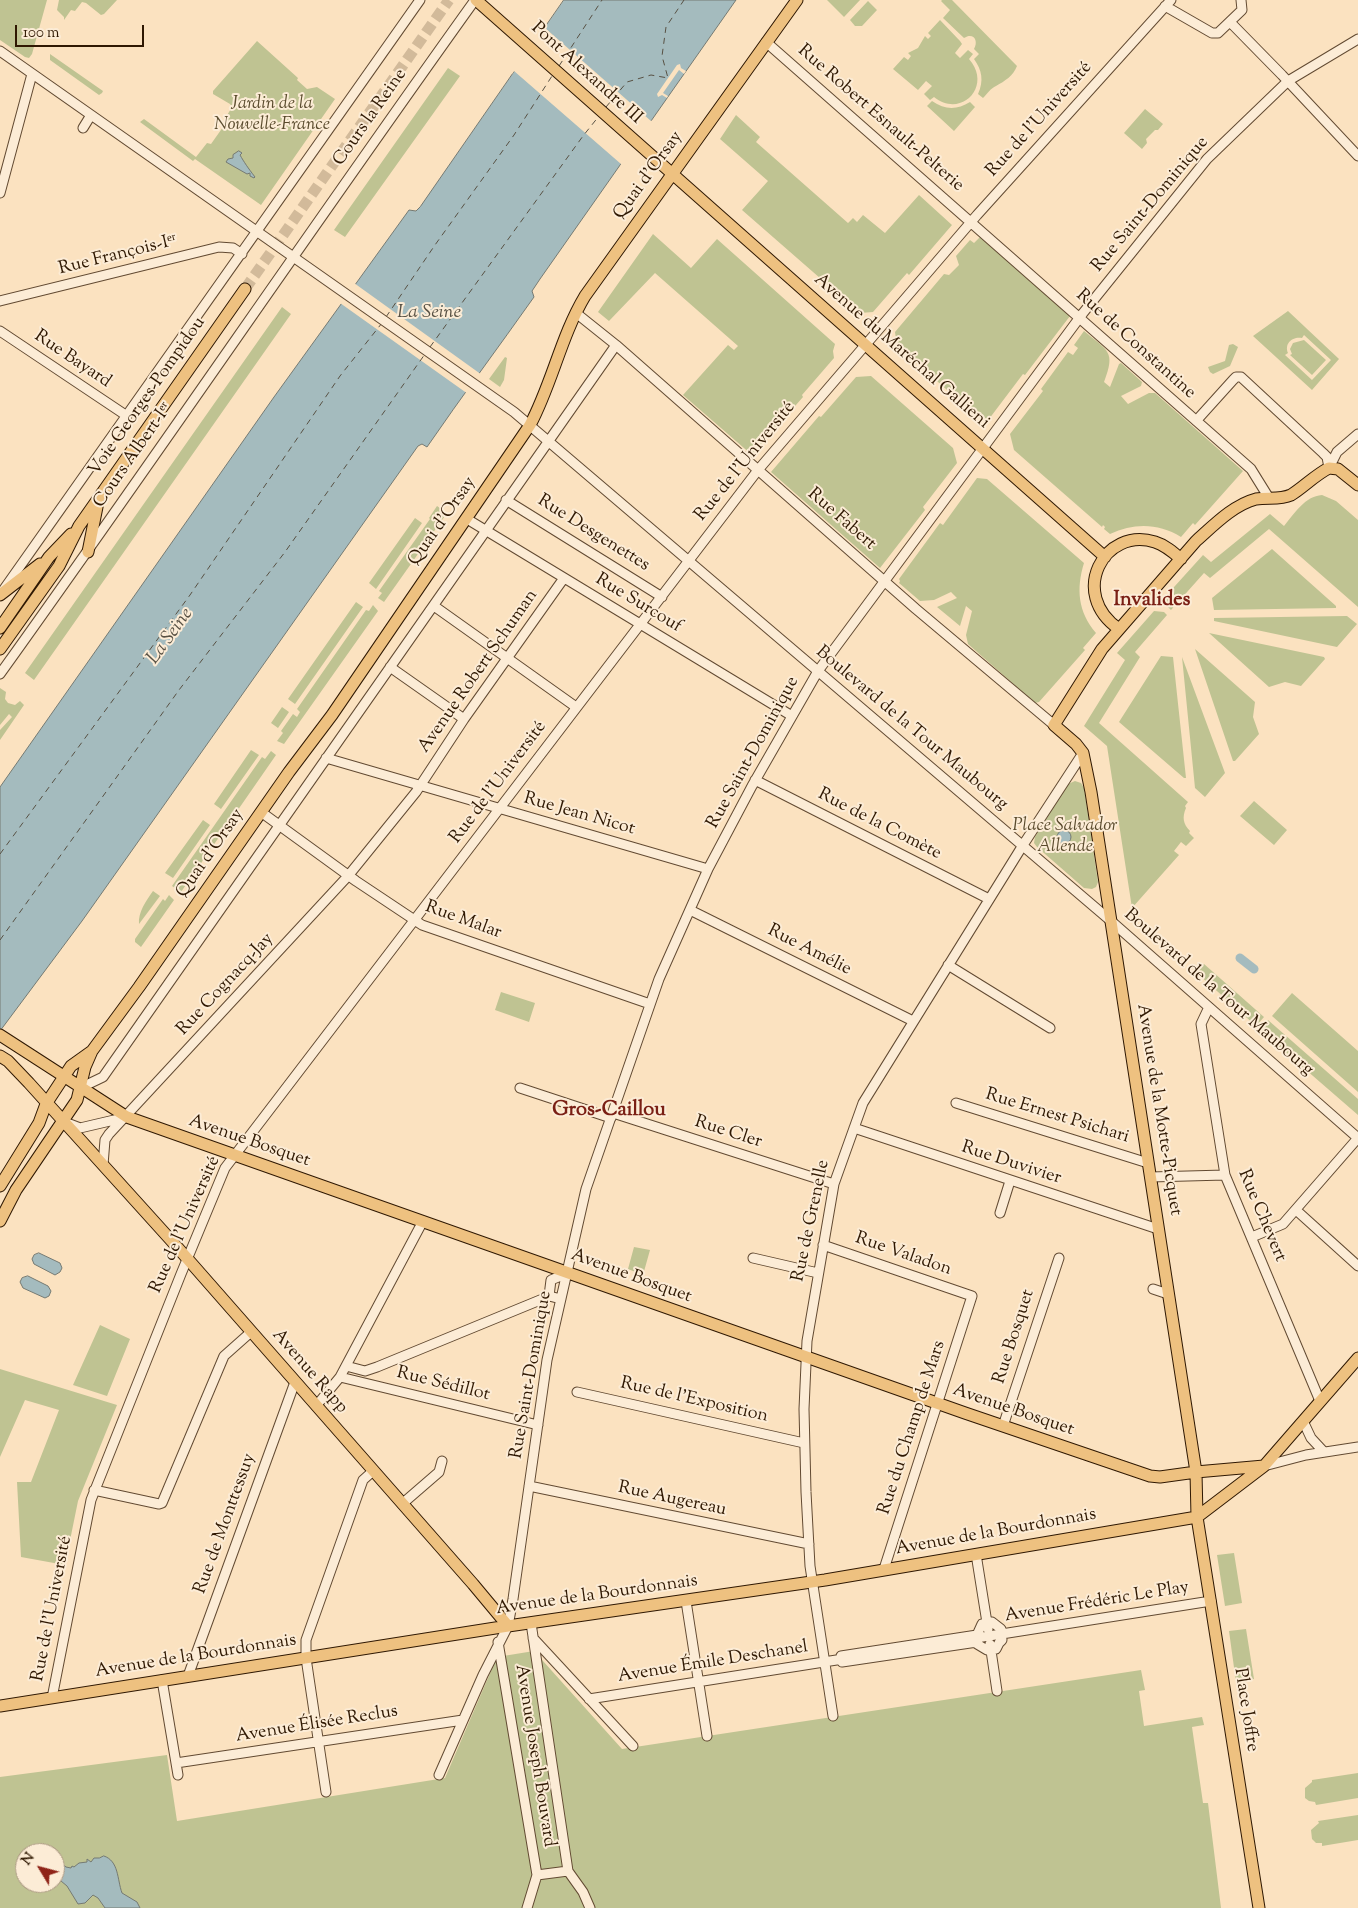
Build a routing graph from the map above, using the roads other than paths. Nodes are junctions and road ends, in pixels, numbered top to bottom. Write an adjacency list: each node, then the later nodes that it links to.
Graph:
1 (420, 0): 18 (street, Cours la Reine)
2 (475, 0): 15 (main road, Pont Alexandre III); 20 (street, Cours la Reine)
3 (797, 0): 8 (main road, Quai d'Orsay)
4 (1241, 0): 6 (street)
5 (1168, 3): 6 (street); 17 (street, Rue de l'Université)
6 (1230, 22): 11 (street)
7 (1358, 39): 11 (street, Rue Saint-Dominique)
8 (766, 42): 15 (main road, Quai d'Orsay); 17 (street, Rue Robert Esnault-Pelterie)
9 (0, 51): 10 (street, Boulevard de la Tour Maubourg)
10 (32, 74): 12 (street, Boulevard de la Tour Maubourg); 16 (street)
11 (1288, 81): 14 (street); 24 (street, Rue Saint-Dominique)
12 (91, 115): 13 (street); 18 (street, Boulevard de la Tour Maubourg)
13 (83, 128)
14 (1358, 156)
15 (673, 174): 23 (main road, Quai d'Orsay); 26 (main road, Avenue du Maréchal Gallieni)
16 (0, 193)
17 (971, 222): 24 (street, Rue de Constantine); 26 (street, Rue de l'Université)
18 (258, 232): 19 (street, Cours Albert-Iᵉʳ); 20 (street, Boulevard de la Tour Maubourg)
19 (242, 254): 22 (street, Rue François-Iᵉʳ); 28 (street, Cours Albert-Iᵉʳ)
20 (293, 256): 30 (street, Boulevard de la Tour Maubourg); 43 (street, Cours Albert-Iᵉʳ)
21 (245, 289): 37 (main road, Voie Georges-Pompidou)
22 (0, 301)
23 (576, 313): 27 (street, Rue Fabert); 30 (main road, Quai d'Orsay)
24 (1080, 318): 29 (street, Rue de Constantine); 33 (street, Rue Saint-Dominique)
25 (0, 331): 28 (street, Rue Bayard)
26 (865, 344): 33 (main road, Avenue du Maréchal Gallieni); 35 (street, Rue de l'Université)
27 (616, 345): 32 (street); 35 (street, Rue Fabert)
28 (127, 416): 50 (street, Cours Albert-Iᵉʳ)
29 (1196, 421): 34 (street); 38 (street, Rue de Constantine)
30 (530, 426): 32 (street, Boulevard de la Tour Maubourg); 40 (main road, Quai d'Orsay)
31 (1358, 434): 34 (street)
32 (548, 441): 39 (street); 47 (street, Boulevard de la Tour Maubourg)
33 (983, 448): 45 (main road, Avenue du Maréchal Gallieni); 49 (street, Rue Saint-Dominique)
34 (1329, 468): 36 (main road); 38 (main road)
35 (758, 470): 47 (street, Rue de l'Université); 49 (street, Rue Fabert)
36 (1358, 485)
37 (100, 496): 41 (main road, Voie Georges-Pompidou); 43 (main road)
38 (1269, 498): 46 (main road)
39 (506, 500): 42 (street); 51 (street, Rue Desgenettes)
40 (467, 519): 42 (street, Rue Surcouf); 70 (main road, Quai d'Orsay)
41 (79, 526): 44 (main road, Voie Georges-Pompidou); 56 (main road, Voie Georges-Pompidou)
42 (485, 531): 48 (street, Rue Surcouf); 52 (street)
43 (88, 552): 60 (street, Cours Albert-Iᵉʳ)
44 (49, 557): 50 (main road); 54 (main road, Voie Georges-Pompidou)
45 (1105, 557): 46 (main road); 55 (main road)
46 (1181, 559): 55 (main road)
47 (689, 561): 51 (street, Rue de l'Université); 59 (street, Boulevard de la Tour Maubourg)
48 (564, 578): 53 (street, Rue Surcouf); 57 (street, Avenue Robert Schuman)
49 (884, 581): 59 (street, Rue Saint-Dominique); 64 (street, Rue Fabert)
50 (0, 595)
51 (662, 597): 53 (street, Rue de l'Université)
52 (434, 606): 57 (street); 58 (street)
53 (641, 624): 61 (street, Rue de l'Université); 62 (street, Rue Surcouf)
54 (0, 628)
55 (1119, 629): 64 (main road)
56 (0, 649)
57 (508, 658): 61 (street); 63 (street, Avenue Robert Schuman)
58 (390, 667): 63 (street); 66 (street)
59 (818, 671): 62 (street, Rue Saint-Dominique); 72 (street, Boulevard de la Tour Maubourg)
60 (0, 674)
61 (576, 707): 69 (street, Rue de l'Université)
62 (792, 716): 67 (street, Rue Saint-Dominique)
63 (464, 719): 68 (street, Avenue Robert Schuman)
64 (1054, 725): 65 (main road, Rue Fabert)
65 (1083, 753): 72 (street, Rue de Grenelle); 78 (main road, Avenue de la Motte-Picquet)
66 (326, 758): 68 (street, Rue Jean Nicot); 71 (street)
67 (755, 780): 73 (street, Rue Saint-Dominique); 75 (street, Rue de la Comète)
68 (421, 785): 69 (street, Rue Jean Nicot); 74 (street, Avenue Robert Schuman)
69 (500, 808): 73 (street, Rue Jean Nicot); 77 (street, Rue de l'Université)
70 (261, 812): 71 (street, Rue Malar); 85 (main road, Quai d'Orsay)
71 (279, 826): 74 (street, Rue Malar); 88 (street)
72 (1023, 845): 75 (street, Rue de Grenelle); 78 (street, Boulevard de la Tour Maubourg)
73 (708, 869): 76 (street, Rue Saint-Dominique)
74 (348, 876): 77 (street, Rue Malar); 93 (street, Rue Cognacq-Jay)
75 (989, 899): 79 (street, Rue de Grenelle)
76 (690, 910): 80 (street, Rue Saint-Dominique); 82 (street, Rue Amélie)
77 (415, 921): 80 (street, Rue Malar); 97 (street, Rue de l'Université)
78 (1111, 921): 81 (street, Boulevard de la Tour Maubourg); 98 (main road, Avenue de la Motte-Picquet)
79 (948, 965): 82 (street, Rue de Grenelle); 83 (street)
80 (650, 1004): 92 (street, Rue Saint-Dominique)
81 (1209, 1007): 96 (street, Boulevard de la Tour Maubourg); 100 (street, Rue Chevert)
82 (913, 1021): 95 (street, Rue de Grenelle)
83 (1050, 1028)
84 (0, 1034): 87 (main road, Avenue Bosquet)
85 (92, 1051): 87 (main road, Quai d'Orsay); 88 (main road, Quai d'Orsay)
86 (4, 1059): 91 (main road, Avenue Rapp)
87 (64, 1077): 88 (main road, Avenue Bosquet); 91 (main road, Quai d'Orsay)
88 (80, 1088): 93 (main road, Avenue Bosquet); 94 (main road, Quai d'Orsay)
89 (520, 1088): 92 (street, Rue Cler)
90 (956, 1103): 98 (street, Rue Ernest Psichari)
91 (46, 1104): 94 (main road, Avenue Rapp); 104 (main road, Quai d'Orsay)
92 (612, 1116): 103 (street, Rue Cler); 116 (street, Rue Saint-Dominique)
93 (127, 1117): 94 (street); 97 (main road, Avenue Bosquet); 99 (street, Rue Cognacq-Jay)
94 (63, 1120): 99 (main road, Avenue Rapp); 107 (main road, Quai d'Orsay)
95 (854, 1128): 102 (street, Rue Duvivier); 103 (street, Rue de Grenelle)
96 (1358, 1138): 105 (street)
97 (235, 1156): 108 (main road, Avenue Bosquet); 114 (street, Rue de l'Université)
98 (1148, 1163): 101 (main road, Avenue de la Motte-Picquet)
99 (103, 1165): 114 (main road, Avenue Rapp)
100 (1225, 1175): 101 (street); 110 (street, Rue Chevert)
101 (1150, 1177): 109 (main road, Avenue de la Motte-Picquet)
102 (1010, 1180): 106 (street); 109 (street, Rue Duvivier)
103 (834, 1184): 111 (street, Rue de Grenelle)
104 (0, 1186)
105 (1296, 1210): 110 (street); 115 (street)
106 (1000, 1213)
107 (0, 1221)
108 (423, 1221): 116 (main road, Avenue Bosquet); 126 (street)
109 (1158, 1229): 119 (main road, Avenue de la Motte-Picquet)
110 (1252, 1237): 132 (street, Rue Chevert)
111 (823, 1245): 117 (street, Rue de Grenelle); 121 (street, Rue Valadon)
112 (753, 1258): 117 (street)
113 (1059, 1258): 137 (street, Rue Bosquet)
114 (187, 1259): 123 (main road, Avenue Rapp); 146 (street, Rue de l'Université)
115 (1358, 1266)
116 (568, 1273): 120 (street); 122 (street, Rue Saint-Dominique); 124 (main road, Avenue Bosquet)
117 (818, 1273): 124 (street, Rue de Grenelle)
118 (1153, 1289): 119 (street)
119 (1168, 1294): 144 (main road, Avenue de la Motte-Picquet)
120 (550, 1296): 122 (street); 127 (street)
121 (972, 1296): 133 (street, Rue du Champ de Mars)
122 (561, 1299): 136 (street, Rue Saint-Dominique)
123 (251, 1332): 129 (main road, Avenue Rapp); 146 (street)
124 (806, 1357): 133 (main road, Avenue Bosquet); 138 (street, Rue de Grenelle)
125 (1358, 1358): 132 (main road)
126 (346, 1366): 127 (street); 128 (street)
127 (377, 1367): 130 (street)
128 (340, 1377): 130 (street, Rue Sédillot); 134 (street)
129 (295, 1382): 134 (main road, Avenue Rapp); 166 (street, Rue de Monttessuy)
130 (373, 1386): 136 (street, Rue Sédillot)
131 (578, 1392): 138 (street, Rue de l'Exposition)
132 (1320, 1400): 135 (main road)
133 (938, 1404): 137 (main road, Avenue Bosquet); 151 (street, Rue du Champ de Mars)
134 (316, 1406): 143 (main road, Avenue Rapp)
135 (1302, 1421): 140 (street); 142 (main road)
136 (538, 1425): 145 (street, Rue Saint-Dominique)
137 (1003, 1426): 144 (main road, Avenue Bosquet)
138 (804, 1443): 149 (street, Rue de Grenelle)
139 (1358, 1447): 140 (street)
140 (1324, 1452): 142 (street)
141 (442, 1461): 147 (street)
142 (1264, 1466): 144 (main road, Avenue Bosquet); 148 (main road)
143 (373, 1471): 147 (main road, Avenue Rapp); 163 (street)
144 (1196, 1472): 148 (main road, Avenue de la Motte-Picquet)
145 (529, 1486): 149 (street, Rue Augereau); 157 (street, Rue Saint-Dominique)
146 (94, 1490): 170 (street, Rue de l'Université)
147 (402, 1504): 157 (main road, Avenue Rapp)
148 (1198, 1517): 150 (main road, Avenue de la Bourdonnais); 154 (main road, Place Joffre)
149 (809, 1544): 152 (street, Rue de Grenelle)
150 (976, 1554): 151 (main road, Avenue de la Bourdonnais); 156 (street)
151 (884, 1569): 152 (main road, Avenue de la Bourdonnais)
152 (812, 1582): 153 (main road, Avenue de la Bourdonnais); 165 (street, Rue de Grenelle)
153 (686, 1601): 155 (main road, Avenue de la Bourdonnais); 168 (street)
154 (1211, 1601): 158 (street, Avenue Frédéric Le Play); 186 (main road, Place Joffre)
155 (531, 1623): 157 (main road, Avenue de la Bourdonnais); 160 (street, Avenue Joseph Bouvard)
156 (987, 1623): 158 (street); 159 (street); 164 (street, Avenue Émile Deschanel)
157 (508, 1626): 161 (street); 163 (main road, Avenue de la Bourdonnais)
158 (1001, 1634): 159 (street, Avenue Frédéric Le Play); 162 (street)
159 (989, 1636): 162 (street); 164 (street, Avenue Émile Deschanel)
160 (533, 1638): 171 (street); 182 (street, Avenue Joseph Bouvard)
161 (498, 1642): 174 (street); 183 (street, Avenue Joseph Bouvard)
162 (991, 1650): 164 (street, Avenue Émile Deschanel); 169 (street)
163 (306, 1658): 166 (main road, Avenue de la Bourdonnais); 176 (street)
164 (842, 1660): 165 (street, Avenue Émile Deschanel)
165 (825, 1662): 168 (street, Avenue Émile Deschanel); 173 (street, Rue de Grenelle)
166 (188, 1676): 167 (main road, Avenue de la Bourdonnais)
167 (162, 1680): 170 (main road, Avenue de la Bourdonnais); 178 (street)
168 (698, 1681): 171 (street, Avenue Émile Deschanel); 175 (street)
169 (997, 1691)
170 (52, 1698): 172 (main road, Avenue de la Bourdonnais)
171 (589, 1699): 177 (street)
172 (0, 1706)
173 (833, 1716)
174 (463, 1720): 176 (street, Avenue Élisée Reclus); 180 (street)
175 (706, 1736)
176 (319, 1740): 178 (street, Avenue Élisée Reclus); 181 (street)
177 (633, 1746)
178 (176, 1763): 179 (street)
179 (178, 1775)
180 (440, 1775)
181 (326, 1792)
182 (568, 1871): 183 (street); 185 (street)
183 (537, 1875): 184 (street)
184 (527, 1908)
185 (590, 1908)
186 (1259, 1908)

